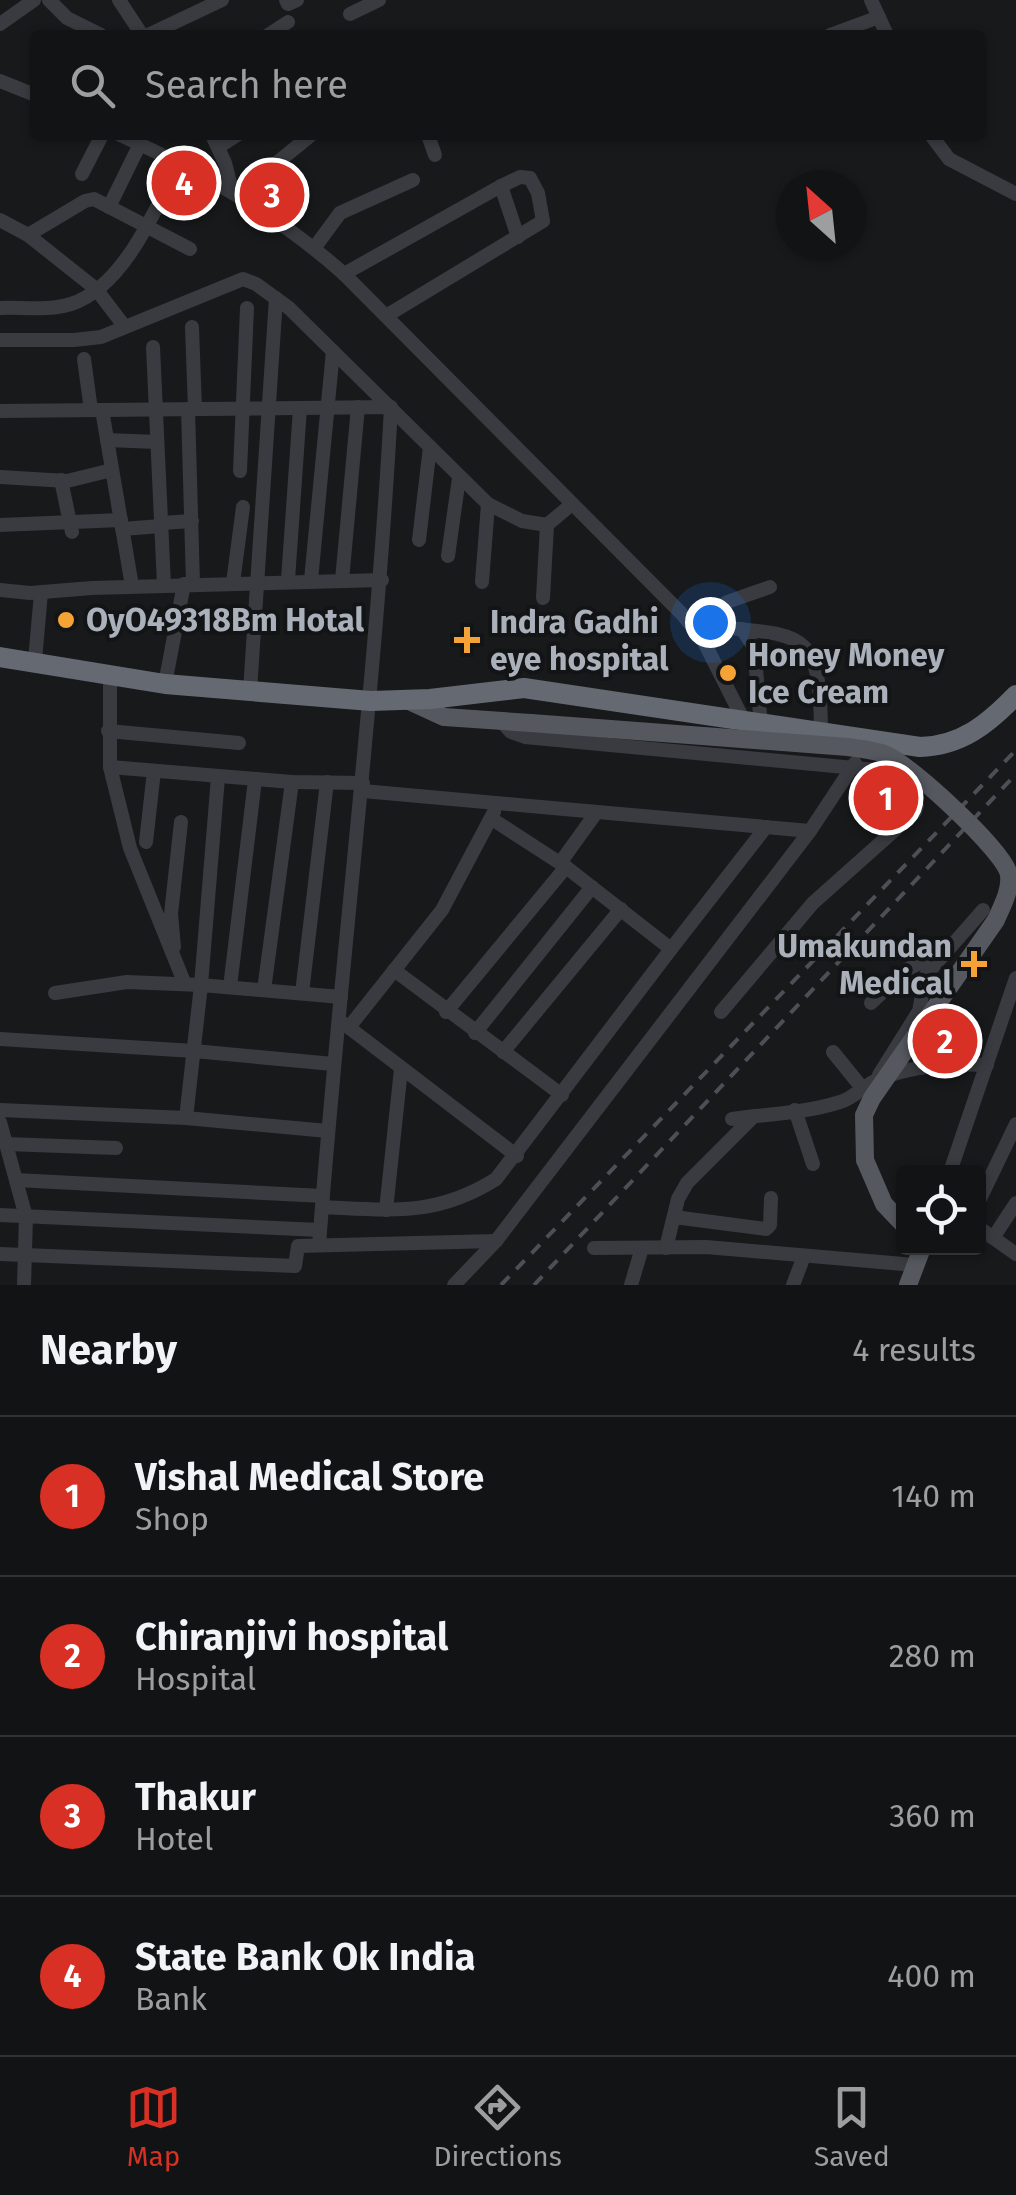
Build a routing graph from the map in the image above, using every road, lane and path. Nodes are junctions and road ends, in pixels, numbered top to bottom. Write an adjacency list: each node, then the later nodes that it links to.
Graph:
1 (34, 0): 10 (street)
2 (49, 0): 16 (street)
3 (118, 0): 17 (street)
4 (178, 0): 12 (street)
5 (222, 0): 12 (street)
6 (286, 0): 7 (street)
7 (297, 0)
8 (379, 0): 11 (street)
9 (871, 0): 13 (street)
10 (13, 6): 15 (street)
11 (350, 14)
12 (185, 17): 18 (street)
13 (879, 17): 20 (street); 21 (street)
14 (288, 22): 19 (street)
15 (0, 24)
16 (90, 30)
17 (139, 30)
18 (152, 30)
19 (276, 30)
20 (844, 30)
21 (886, 30)
22 (0, 81): 23 (street)
23 (30, 93)
24 (99, 140): 32 (street)
25 (305, 140): 37 (street)
26 (430, 140): 30 (street)
27 (934, 140): 36 (street)
28 (215, 141): 35 (street)
29 (145, 142): 31 (street); 38 (street)
30 (434, 155)
31 (179, 162): 35 (street); 40 (street)
32 (82, 174)
33 (413, 180): 44 (street)
34 (500, 186): 42 (street); 42 (street); 45 (street)
35 (232, 190): 37 (street)
36 (1016, 194)
37 (247, 200): 44 (street)
38 (109, 207): 40 (street); 41 (street)
39 (0, 220): 41 (street)
40 (146, 226): 43 (street); 46 (street)
41 (28, 236): 46 (street)
42 (518, 237): 50 (street)
43 (190, 248)
44 (315, 248): 45 (street)
45 (344, 274): 50 (street)
46 (96, 289): 48 (street); 51 (street)
47 (276, 298): 51 (street); 55 (street); 60 (street)
48 (0, 308)
49 (247, 308): 59 (street)
50 (386, 316): 76 (street)
51 (125, 327): 53 (street)
52 (192, 327): 64 (street)
53 (0, 340)
54 (153, 347): 63 (street)
55 (333, 350): 58 (street); 62 (street)
56 (84, 359): 65 (street)
57 (358, 407): 58 (street); 62 (street); 88 (street)
58 (391, 407): 69 (street); 89 (street)
59 (244, 408): 60 (street); 64 (street); 71 (street)
60 (268, 408): 61 (street); 90 (street)
61 (300, 408): 62 (street); 86 (street)
62 (326, 408): 87 (street)
63 (156, 409): 64 (street); 65 (street); 68 (street)
64 (192, 409): 78 (street)
65 (96, 410): 66 (street); 67 (street)
66 (0, 411)
67 (107, 440): 68 (street); 70 (street)
68 (157, 442): 82 (street)
69 (430, 448): 73 (street); 84 (street)
70 (112, 470): 74 (street); 79 (street)
71 (240, 472)
72 (0, 477): 74 (street)
73 (459, 478): 75 (street); 85 (street)
74 (61, 480): 83 (street)
75 (488, 504): 81 (street); 92 (street)
76 (572, 504): 81 (street); 101 (street)
77 (242, 507): 91 (street)
78 (192, 521): 82 (street); 93 (street)
79 (122, 524): 82 (street); 83 (street); 95 (street)
80 (0, 525): 83 (street)
81 (547, 525): 99 (street)
82 (161, 526): 94 (street)
83 (71, 527)
84 (418, 540)
85 (448, 556)
86 (288, 580): 87 (street); 90 (street)
87 (311, 580): 88 (street)
88 (342, 580): 89 (street)
89 (382, 580): 109 (street)
90 (259, 581): 91 (street); 106 (street)
91 (233, 582): 93 (street)
92 (482, 582)
93 (189, 584): 94 (street); 105 (street)
94 (164, 585): 95 (street)
95 (132, 586): 98 (street)
96 (770, 587): 101 (street)
97 (0, 590): 98 (street)
98 (41, 593): 103 (street)
99 (543, 598)
100 (742, 630): 101 (street); 111 (street); 113 (street)
101 (706, 632): 111 (street)
102 (0, 657): 103 (highway)
103 (35, 660): 104 (highway)
104 (110, 672): 105 (highway); 112 (street)
105 (166, 684): 106 (highway)
106 (250, 691): 109 (highway)
107 (1016, 696): 114 (highway)
108 (406, 700): 109 (highway); 110 (main road); 111 (highway)
109 (371, 701): 123 (street)
110 (501, 720): 117 (street); 180 (main road, bridge)
111 (753, 724): 113 (highway)
112 (108, 731): 115 (street); 116 (street)
113 (820, 732): 114 (highway)
114 (871, 738): 117 (street)
115 (239, 742)
116 (110, 766): 118 (street); 136 (street)
117 (853, 766): 128 (street); 148 (street)
118 (154, 771): 119 (street); 129 (street)
119 (218, 777): 120 (street); 140 (street)
120 (256, 780): 121 (street); 141 (street)
121 (292, 782): 122 (street); 142 (street)
122 (327, 782): 123 (street); 144 (street)
123 (363, 787): 124 (street); 145 (street)
124 (494, 812): 125 (street); 130 (street); 137 (street)
125 (596, 813): 127 (street); 130 (street)
126 (181, 822): 136 (street)
127 (766, 827): 128 (street); 135 (street)
128 (810, 831): 186 (street)
129 (146, 842)
130 (563, 865): 131 (street); 147 (street)
131 (592, 887): 132 (street); 150 (street)
132 (621, 909): 135 (street); 153 (street)
133 (982, 910): 134 (street)
134 (948, 948): 146 (street); 158 (street)
135 (671, 950): 159 (street)
136 (176, 963): 139 (street)
137 (394, 970): 147 (street); 149 (street)
138 (1016, 978): 156 (street)
139 (184, 982): 140 (street); 143 (street)
140 (201, 986): 141 (street); 152 (street)
141 (230, 988): 142 (street)
142 (264, 990): 144 (street)
143 (55, 993)
144 (302, 994): 145 (street)
145 (340, 997): 149 (street)
146 (871, 1003)
147 (446, 1012): 150 (street)
148 (721, 1012)
149 (344, 1023): 155 (street); 157 (street)
150 (475, 1032): 153 (street)
151 (0, 1039): 152 (street)
152 (194, 1050): 155 (street); 163 (street)
153 (503, 1052): 159 (street)
154 (833, 1052): 158 (street)
155 (333, 1064): 167 (street)
156 (986, 1065): 158 (street); 172 (street)
157 (401, 1068): 170 (street); 178 (street)
158 (869, 1084): 161 (street)
159 (562, 1095): 170 (street)
160 (0, 1110): 163 (street)
161 (795, 1110): 162 (street); 171 (street)
162 (754, 1116): 164 (street); 182 (street)
163 (186, 1118): 167 (street)
164 (732, 1119)
165 (0, 1122): 169 (street)
166 (1016, 1124): 174 (street)
167 (328, 1131): 176 (street)
168 (116, 1148): 169 (street)
169 (5, 1154): 173 (street)
170 (517, 1156): 178 (street)
171 (812, 1164)
172 (952, 1165)
173 (16, 1180): 176 (street); 181 (street)
174 (986, 1187)
175 (771, 1198): 182 (street)
176 (323, 1201): 178 (street); 184 (street)
177 (1016, 1203): 185 (street)
178 (386, 1210)
179 (0, 1215): 181 (street)
180 (896, 1216)
181 (26, 1217): 184 (street); 190 (street)
182 (674, 1218): 189 (street)
183 (986, 1233): 185 (street)
184 (320, 1238): 186 (street); 190 (street)
185 (993, 1238): 192 (street)
186 (496, 1241): 196 (street)
187 (594, 1248): 188 (street)
188 (642, 1248): 189 (street); 197 (street)
189 (666, 1248): 193 (street)
190 (26, 1253): 191 (street); 195 (street)
191 (0, 1254)
192 (1016, 1254)
193 (804, 1256): 194 (street); 198 (street)
194 (919, 1256): 199 (main road)
195 (24, 1285)
196 (454, 1285)
197 (631, 1285)
198 (793, 1285)
199 (908, 1285)

